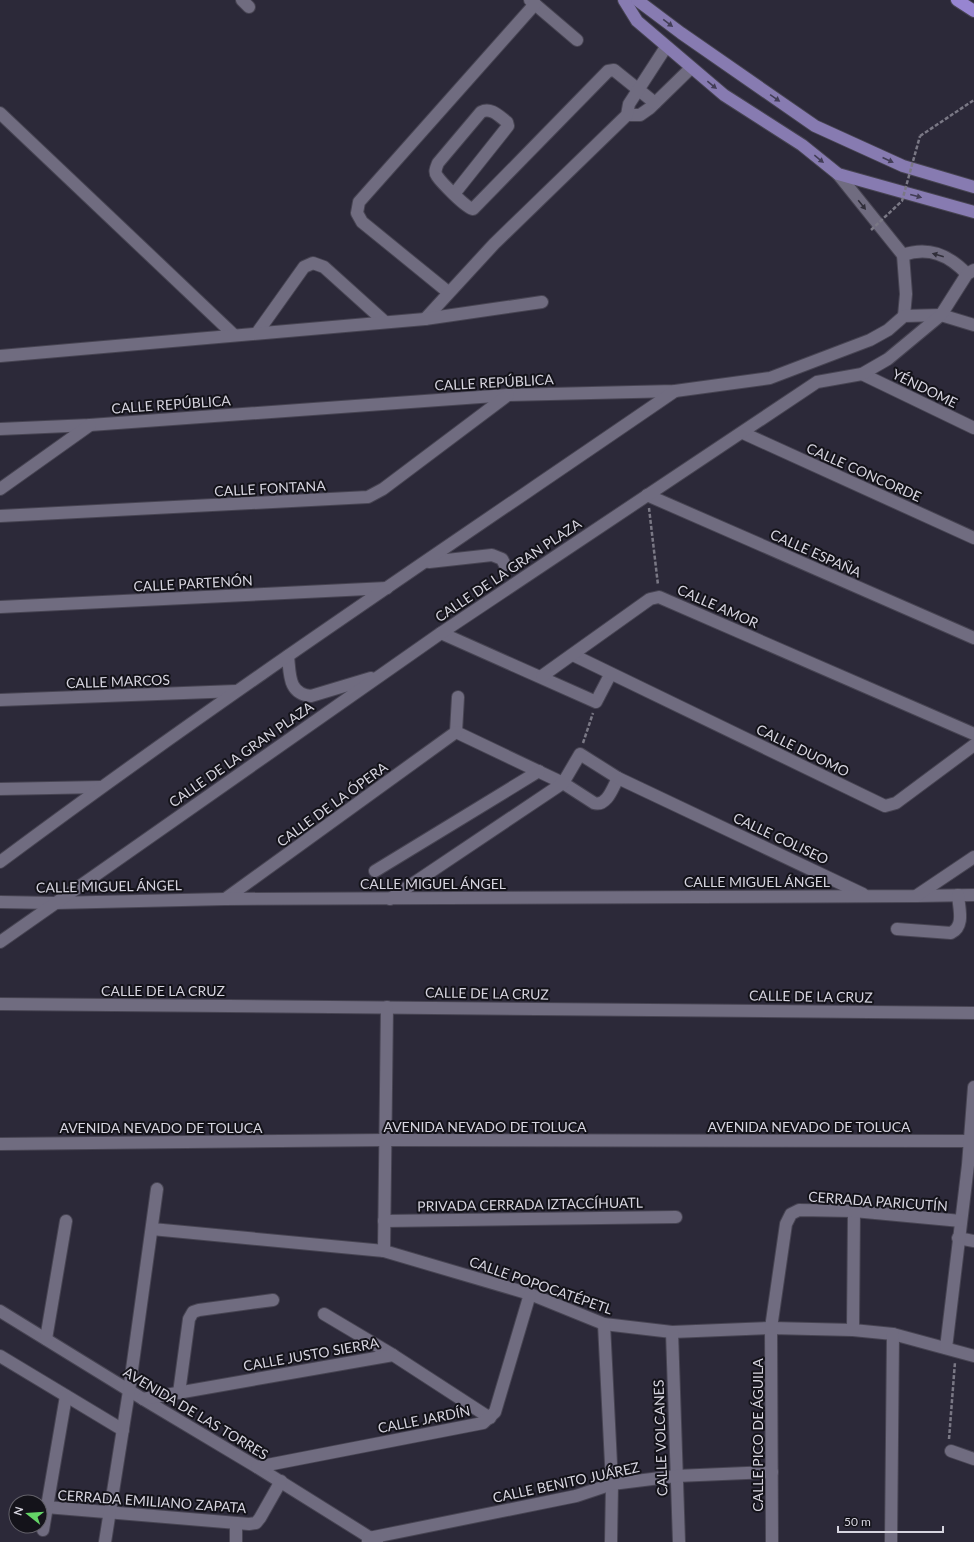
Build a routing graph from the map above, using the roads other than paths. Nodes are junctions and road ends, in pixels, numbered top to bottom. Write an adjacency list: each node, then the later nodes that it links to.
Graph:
1 (624, 0): 7 (main road)
2 (637, 0): 14 (main road, one-way to 14)
3 (957, 0): 5 (highway)
4 (532, 2): 6 (street); 19 (street)
5 (974, 10)
6 (577, 40)
7 (666, 47): 8 (main road); 9 (street)
8 (692, 68): 10 (street); 13 (main road, one-way to 13)
9 (638, 90): 10 (street); 12 (street); 15 (street)
10 (654, 103): 12 (street)
11 (0, 113): 27 (street)
12 (627, 115): 19 (street)
13 (838, 174): 16 (main road, one-way to 16); 17 (street, one-way to 17)
14 (974, 187)
15 (454, 194): 15 (street)
16 (974, 212)
17 (903, 255): 18 (street, one-way to 17); 22 (street)
18 (970, 272): 21 (street, CALLE DE LA GRAN PLAZA)
19 (448, 292): 23 (street)
20 (542, 302): 23 (street)
21 (941, 315): 22 (street); 25 (street); 29 (street, CALLE DE LA GRAN PLAZA)
22 (904, 316): 30 (street, CALLE REPÚBLICA)
23 (425, 319): 24 (street)
24 (385, 322): 26 (street); 26 (street)
25 (974, 325)
26 (257, 333): 27 (street)
27 (234, 335): 28 (street)
28 (0, 356)
29 (862, 374): 33 (street, YÉNDOME); 35 (street, CALLE DE LA GRAN PLAZA)
30 (675, 391): 31 (street, CALLE REPÚBLICA); 40 (street)
31 (508, 395): 32 (street, CALLE REPÚBLICA); 38 (street, CALLE FONTANA)
32 (90, 425): 34 (street, CALLE REPÚBLICA); 36 (street)
33 (974, 428)
34 (0, 429)
35 (743, 433): 37 (street, CALLE DE LA GRAN PLAZA); 39 (street, CALLE CONCORDE)
36 (0, 489)
37 (647, 495): 44 (street, CALLE DE LA GRAN PLAZA); 45 (street, CALLE ESPAÑA)
38 (0, 516)
39 (974, 538)
40 (426, 562): 41 (street); 42 (street)
41 (505, 565)
42 (388, 588): 43 (street, CALLE PARTENÓN); 47 (street)
43 (0, 607)
44 (441, 633): 48 (street, CALLE DE LA GRAN PLAZA); 50 (street)
45 (974, 638)
46 (573, 655): 49 (street, CALLE DUOMO); 50 (street, CALLE AMOR); 55 (street, CALLE AMOR)
47 (288, 656): 48 (street); 51 (street)
48 (382, 674): 72 (street, CALLE DE LA GRAN PLAZA)
49 (610, 674): 50 (street); 56 (street, CALLE DUOMO)
50 (542, 676)
51 (236, 691): 53 (street, CALLE MARCOS); 60 (street)
52 (458, 697): 54 (street)
53 (0, 700)
54 (456, 732): 57 (street); 70 (street, CALLE DE LA ÓPERA)
55 (974, 734)
56 (974, 745)
57 (538, 772): 59 (street); 64 (street)
58 (618, 778): 59 (street); 59 (street, CALLE COLISEO); 65 (street, CALLE COLISEO)
59 (563, 783): 69 (street)
60 (101, 787): 61 (street); 63 (street)
61 (0, 789)
62 (974, 858): 68 (street)
63 (0, 862)
64 (375, 871)
65 (866, 895): 68 (street, CALLE COLISEO); 69 (street, CALLE MIGUEL ÁNGEL)
66 (958, 895): 67 (street, CALLE COLISEO); 68 (street, CALLE COLISEO); 73 (street)
67 (974, 895)
68 (916, 896)
69 (390, 898): 70 (street, CALLE MIGUEL ÁNGEL)
70 (225, 899): 72 (street, CALLE MIGUEL ÁNGEL)
71 (0, 902): 72 (street, CALLE MIGUEL ÁNGEL)
72 (54, 903): 74 (street, CALLE DE LA GRAN PLAZA)
73 (897, 929)
74 (0, 942)
75 (0, 1004): 76 (street, CALLE DE LA CRUZ)
76 (387, 1007): 77 (street, CALLE DE LA CRUZ); 79 (street)
77 (974, 1013)
78 (974, 1087): 80 (street)
79 (385, 1140): 80 (street, AVENIDA NEVADO DE TOLUCA); 81 (street, AVENIDA NEVADO DE TOLUCA); 87 (street)
80 (970, 1141): 82 (street)
81 (0, 1144)
82 (971, 1165): 88 (street)
83 (157, 1189): 89 (street)
84 (854, 1211): 88 (street, CERRADA PARICUTÍN); 98 (street, CERRADA PARICUTÍN); 99 (street)
85 (676, 1217): 87 (street, PRIVADA CERRADA IZTACCÍHUATL)
86 (66, 1221): 102 (street)
87 (384, 1221): 92 (street)
88 (961, 1221): 90 (street)
89 (152, 1229): 92 (street, CALLE POPOCATÉPETL); 107 (street)
90 (958, 1238): 91 (street); 103 (street)
91 (974, 1241)
92 (384, 1251): 93 (street, CALLE POPOCATÉPETL)
93 (530, 1294): 97 (street, CALLE POPOCATÉPETL); 111 (street, CALLE JARDÍN)
94 (273, 1300): 108 (street)
95 (0, 1311): 102 (street, AVENIDA DE LAS TORRES)
96 (324, 1314): 104 (street)
97 (604, 1324): 100 (street, CALLE POPOCATÉPETL); 119 (street)
98 (771, 1328): 99 (street, CALLE POPOCATÉPETL); 100 (street, CALLE POPOCATÉPETL); 116 (street, CALLE PICO DE ÁGUILA)
99 (853, 1330): 101 (street, CALLE POPOCATÉPETL)
100 (672, 1332): 117 (street, CALLE VOLCANES)
101 (892, 1334): 103 (street, CALLE POPOCATÉPETL); 130 (street)
102 (46, 1339): 107 (street, AVENIDA DE LAS TORRES)
103 (951, 1350): 106 (street, CALLE POPOCATÉPETL)
104 (393, 1355): 108 (street, CALLE JUSTO SIERRA); 111 (street, CALLE JUSTO SIERRA)
105 (0, 1356): 109 (street)
106 (974, 1356)
107 (129, 1391): 110 (street, AVENIDA DE LAS TORRES); 112 (street)
108 (179, 1393): 110 (street, CALLE JUSTO SIERRA)
109 (66, 1396): 112 (street); 120 (street)
110 (143, 1399): 115 (street, AVENIDA DE LAS TORRES)
111 (490, 1418): 115 (street, CALLE JARDÍN)
112 (123, 1430): 122 (street)
113 (951, 1451): 114 (street)
114 (974, 1459)
115 (258, 1467): 118 (street, AVENIDA DE LAS TORRES)
116 (772, 1472): 117 (street, CALLE BENITO JUÁREZ); 129 (street, CALLE PICO DE ÁGUILA)
117 (676, 1476): 119 (street, CALLE BENITO JUÁREZ); 128 (street, CALLE VOLCANES)
118 (281, 1482): 123 (street, CERRADA EMILIANO ZAPATA); 124 (street, AVENIDA DE LAS TORRES)
119 (612, 1484): 124 (street, CALLE BENITO JUÁREZ); 127 (street)
120 (48, 1496)
121 (48, 1507): 122 (street, CERRADA EMILIANO ZAPATA)
122 (109, 1512): 123 (street, CERRADA EMILIANO ZAPATA); 125 (street)
123 (236, 1523): 126 (street)
124 (371, 1540)
125 (105, 1542)
126 (236, 1542)
127 (612, 1542)
128 (679, 1542)
129 (772, 1542)
130 (891, 1542)

